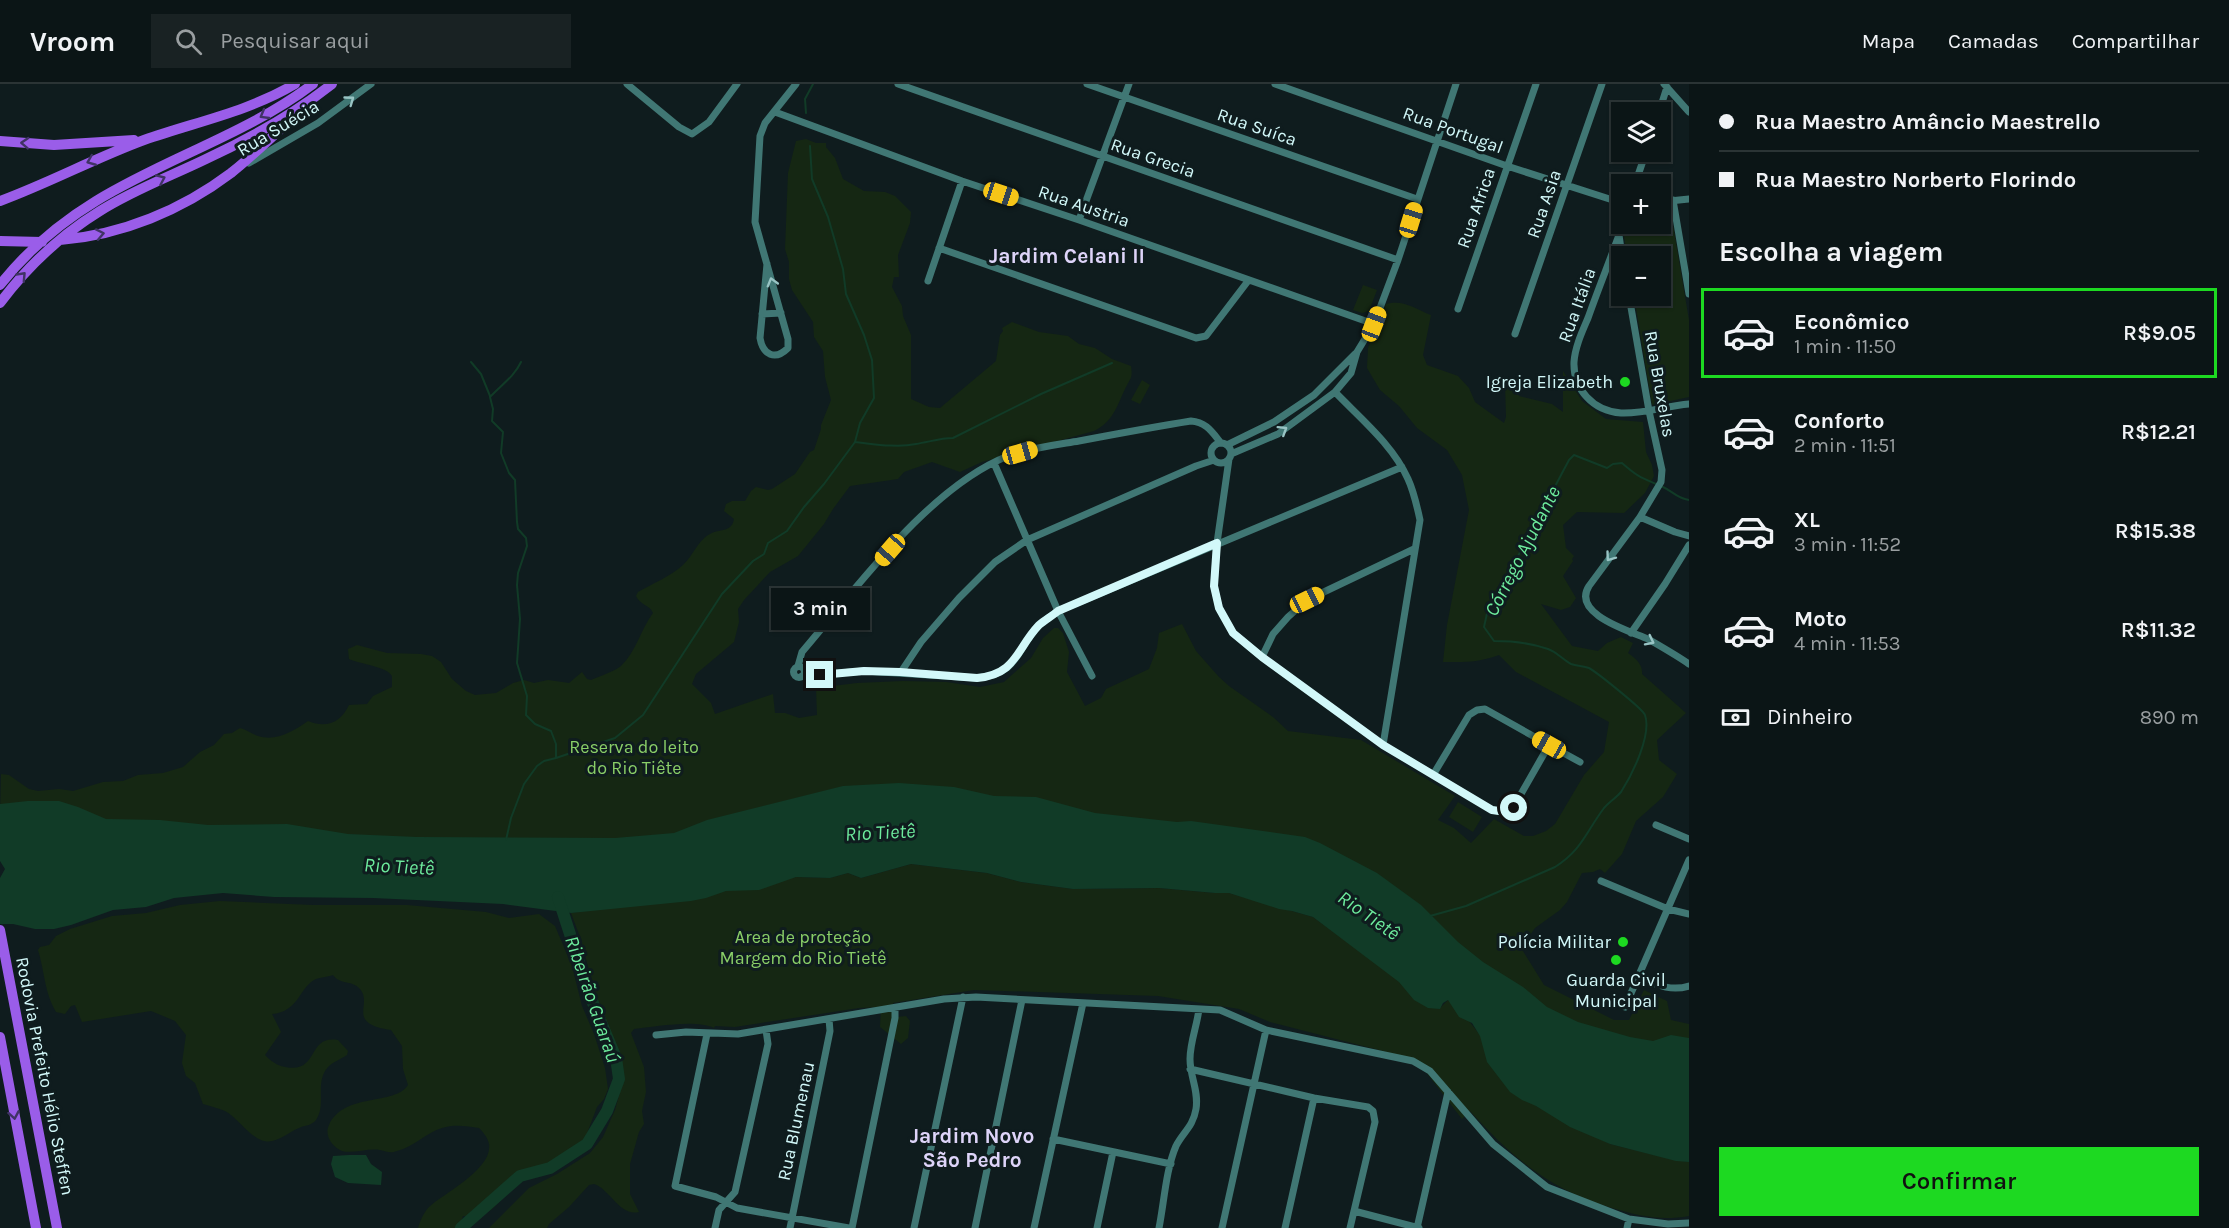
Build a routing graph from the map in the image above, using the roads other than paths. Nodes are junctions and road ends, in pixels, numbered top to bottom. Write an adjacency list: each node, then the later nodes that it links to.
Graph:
1 (295, 84): 20 (highway)
2 (313, 84): 42 (highway, one-way to 42)
3 (371, 84): 25 (street, Rua Suécia, one-way to 3)
4 (627, 84): 5 (street)
5 (737, 84)
6 (796, 84): 18 (street)
7 (898, 84): 23 (street, Rua Grecia)
8 (1087, 84): 16 (street, Rua Suíca)
9 (1129, 84): 16 (street)
10 (1275, 84): 21 (street, Rua Portugal)
11 (1456, 84): 21 (street)
12 (1536, 84): 24 (street, Rua Africa)
13 (1602, 84): 27 (street, Rua Asia)
14 (1666, 86): 17 (street); 19 (street)
15 (328, 87): 25 (highway); 44 (highway, one-way to 15)
16 (1124, 97): 23 (street); 28 (street, Rua Suíca)
17 (1662, 102)
18 (775, 112): 26 (street, Rua Austria); 39 (street)
19 (1689, 112)
20 (146, 139): 22 (highway, one-way to 22); 32 (highway, one-way to 32)
21 (1439, 140): 24 (street, Rua Portugal); 28 (street)
22 (0, 141)
23 (1103, 156): 33 (street); 38 (street, Rua Grecia)
24 (1507, 166): 27 (street, Rua Portugal); 46 (street, Rua Africa)
25 (228, 174): 35 (highway, one-way to 25)
26 (962, 181): 33 (street, Rua Austria); 37 (street)
27 (1567, 185): 29 (street, Rua Portugal); 50 (street, Rua Asia)
28 (1417, 199): 38 (street)
29 (1611, 199)
30 (1689, 199): 31 (street)
31 (1673, 200): 43 (street)
32 (0, 201)
33 (1079, 220): 41 (street, Rua Austria)
34 (1619, 235): 36 (street); 54 (street, Rua Itália)
35 (0, 241)
36 (1621, 246)
37 (939, 248): 40 (street); 41 (street)
38 (1398, 260): 49 (street)
39 (767, 264): 47 (street, one-way to 39); 48 (street)
40 (928, 281)
41 (1248, 281): 49 (street, Rua Austria)
42 (0, 285)
43 (1689, 294)
44 (0, 303)
45 (1631, 306): 54 (street, Rua Bruxelas)
46 (1458, 309)
47 (781, 313): 48 (street); 48 (street)
48 (762, 314)
49 (1374, 324): 51 (street)
50 (1515, 334)
51 (1357, 352): 52 (street); 56 (street)
52 (1335, 392): 58 (street, one-way to 52); 60 (street)
53 (1689, 404): 54 (street, Rua Itália)
54 (1649, 411): 62 (street, Rua Bruxelas)
55 (1207, 426): 56 (street); 57 (street); 59 (street)
56 (1224, 444): 57 (street); 58 (street)
57 (1213, 456): 58 (street); 61 (street); 64 (street)
58 (1230, 457): 61 (street)
59 (994, 463): 64 (street); 72 (street)
60 (1402, 467): 65 (street); 67 (street)
61 (1224, 484): 65 (street)
62 (1640, 517): 63 (street); 69 (street, Rua Bruxelas, one-way to 69)
63 (1689, 536)
64 (1027, 540): 68 (street); 72 (street)
65 (1217, 543): 68 (street); 70 (street)
66 (1689, 545): 69 (street)
67 (1414, 549): 70 (street); 74 (street)
68 (1058, 611): 72 (street); 73 (street)
69 (1631, 633): 71 (street, one-way to 71)
70 (1262, 657): 74 (street)
71 (1688, 661)
72 (900, 672)
73 (1092, 676)
74 (1383, 745): 77 (street)
75 (1549, 745): 76 (street); 77 (street); 77 (street)
76 (1580, 762)
77 (1433, 776)
78 (1656, 825): 79 (street)
79 (1689, 839)
80 (1689, 860): 82 (street)
81 (1602, 881): 82 (street)
82 (1668, 909): 83 (street); 85 (street)
83 (1689, 914)
84 (0, 930): 104 (highway, Rodovia Prefeito Hélio Steffen)
85 (1637, 977): 86 (street); 90 (street)
86 (1689, 986)
87 (963, 997): 88 (street); 91 (street); 118 (street)
88 (1022, 1000): 89 (street); 119 (street)
89 (1083, 1003): 92 (street); 103 (street)
90 (1625, 1007)
91 (895, 1008): 93 (street); 117 (street)
92 (1199, 1009): 95 (street); 99 (street)
93 (829, 1019): 94 (street); 109 (street, Rua Blumenau)
94 (766, 1030): 96 (street); 107 (street)
95 (1266, 1030): 100 (street); 101 (street)
96 (707, 1034): 97 (street); 107 (street)
97 (656, 1035)
98 (0, 1037): 112 (highway, Rodovia Prefeito Hélio Steffen, one-way to 112)
99 (1191, 1069): 100 (street); 106 (street)
100 (1253, 1084): 102 (street); 123 (street)
101 (1448, 1092): 110 (street); 126 (street)
102 (1314, 1098): 108 (street); 124 (street)
103 (1053, 1139): 105 (street); 120 (street)
104 (42, 1147): 113 (highway, Rodovia Prefeito Hélio Steffen); 114 (highway)
105 (1113, 1152): 106 (street); 121 (street)
106 (1172, 1164): 122 (street)
107 (725, 1202): 109 (street); 115 (street)
108 (1354, 1211): 125 (street); 126 (street)
109 (792, 1218): 116 (street, Rua Blumenau); 117 (street)
110 (1629, 1219): 111 (street); 127 (street)
111 (1689, 1223)
112 (36, 1228)
113 (57, 1228)
114 (65, 1228)
115 (715, 1228)
116 (790, 1228)
117 (850, 1228)
118 (914, 1228)
119 (975, 1228)
120 (1034, 1228)
121 (1097, 1228)
122 (1159, 1228)
123 (1222, 1228)
124 (1285, 1228)
125 (1350, 1228)
126 (1418, 1228)
127 (1627, 1228)

